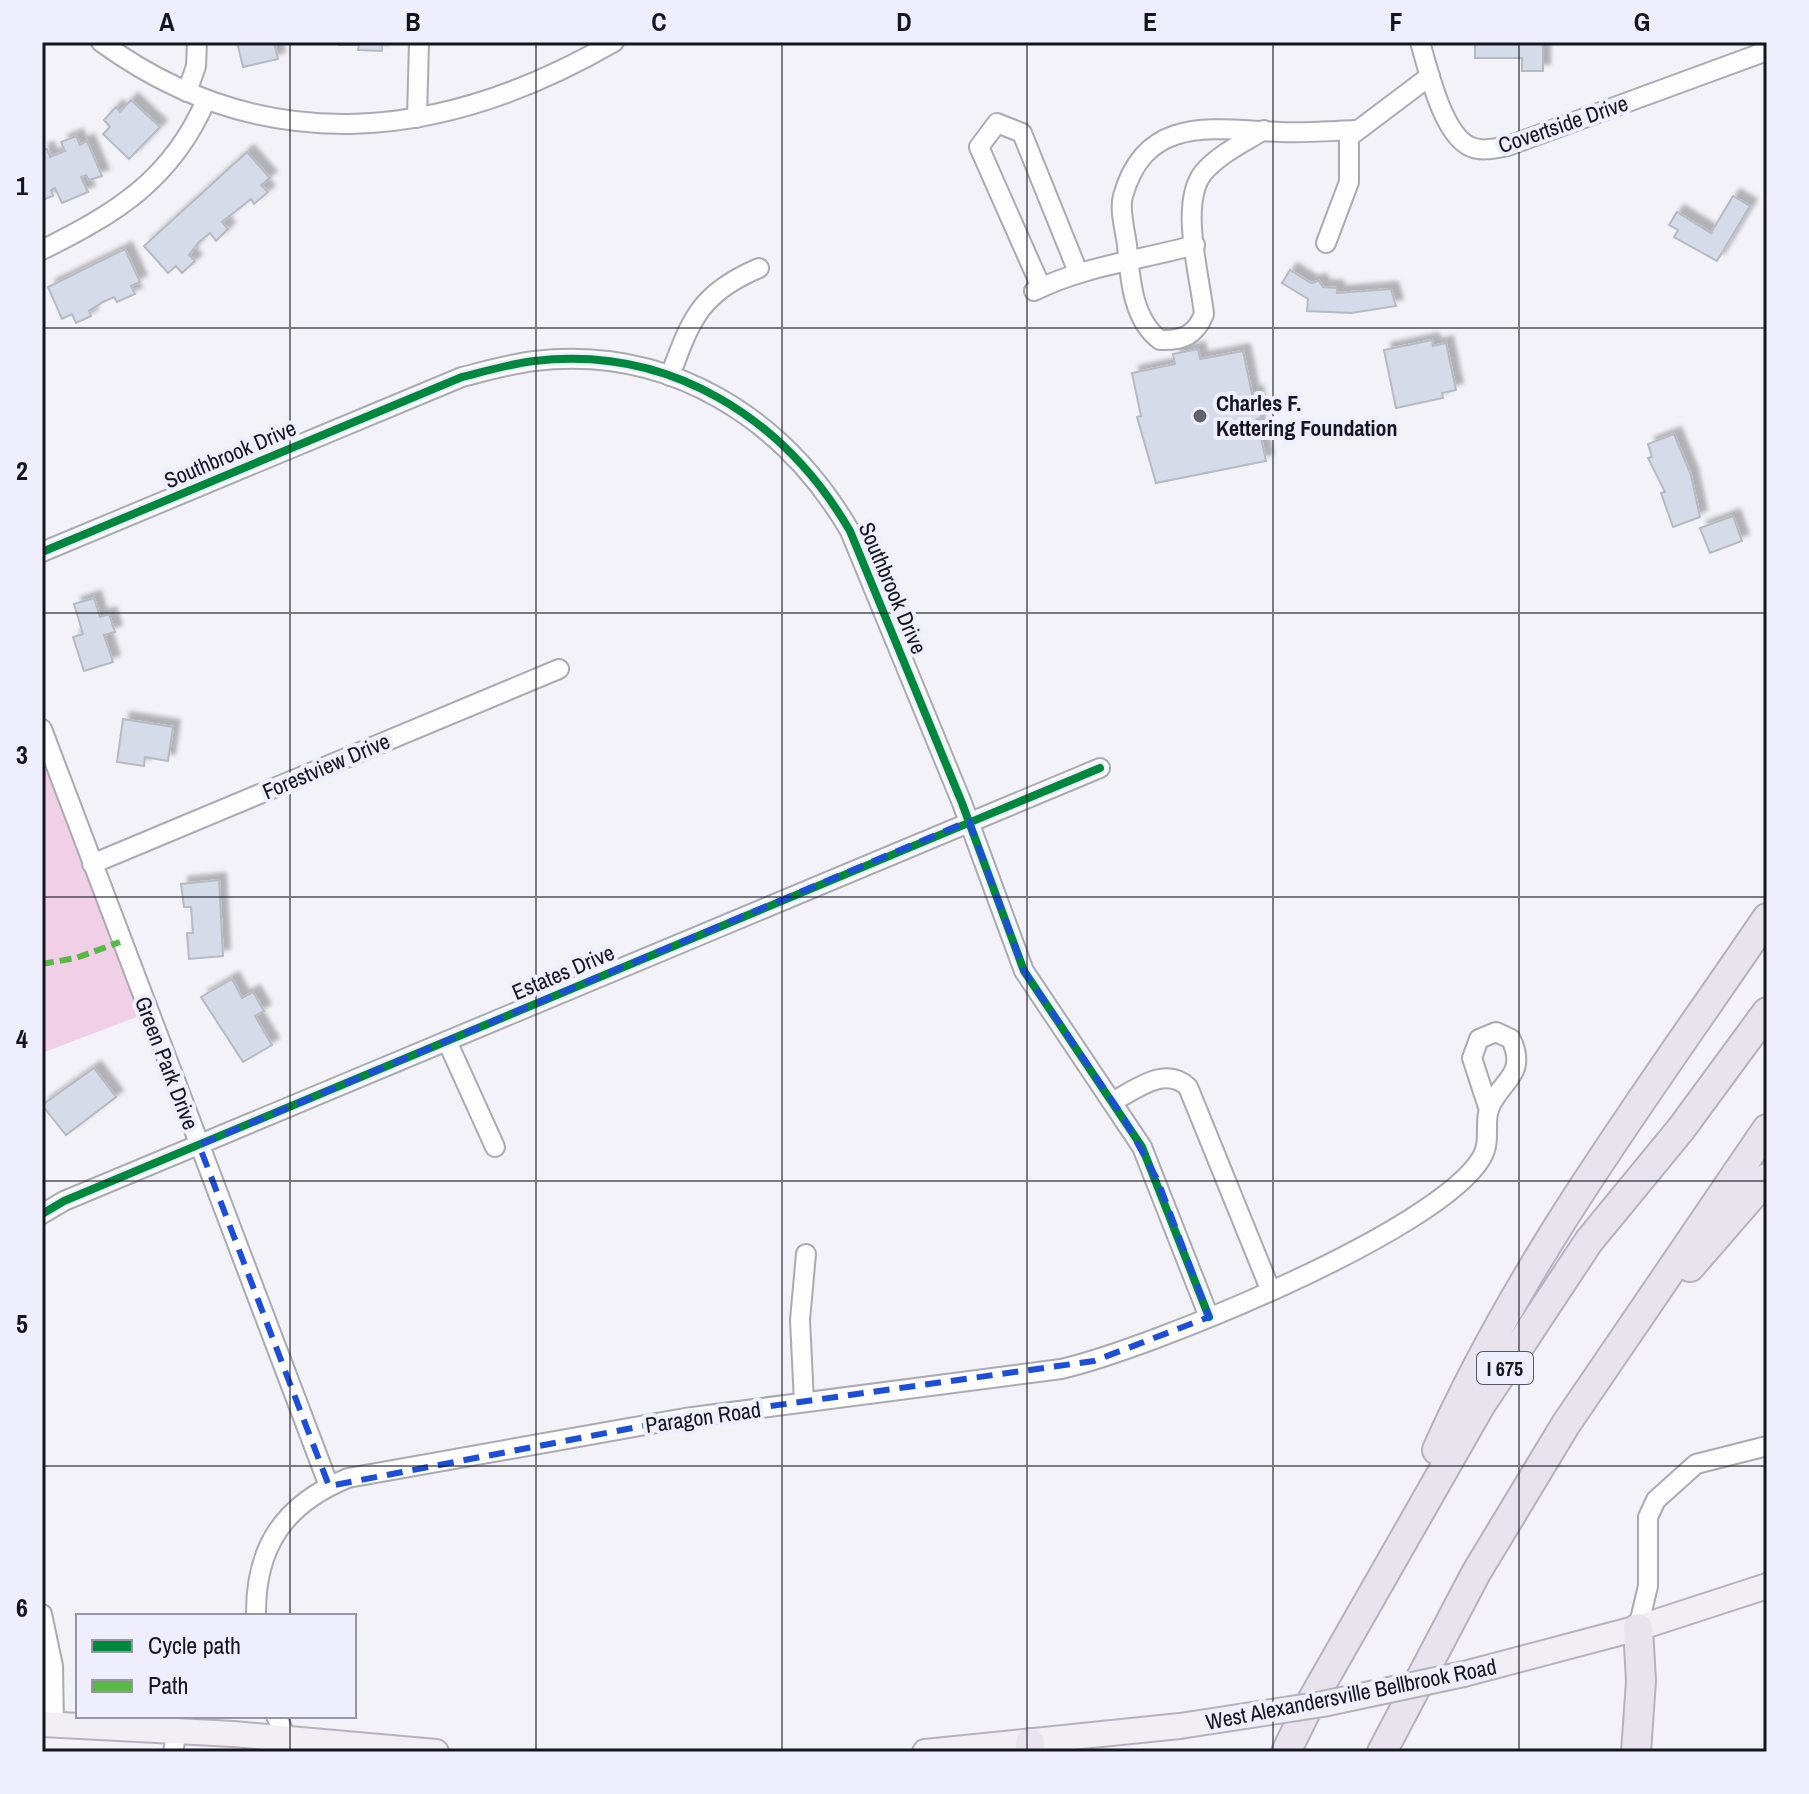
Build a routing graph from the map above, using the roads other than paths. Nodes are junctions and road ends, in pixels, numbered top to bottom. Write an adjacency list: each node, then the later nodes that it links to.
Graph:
1 (101, 42): 8 (street)
2 (197, 42): 8 (street)
3 (419, 42): 10 (street)
4 (614, 42): 10 (street)
5 (1420, 42): 7 (street, Covertside Drive)
6 (1767, 51): 7 (street, Covertside Drive)
7 (1430, 76): 12 (street)
8 (187, 92): 9 (street)
9 (206, 100): 10 (street); 15 (street)
10 (417, 118)
11 (1264, 130): 12 (street); 14 (street); 16 (street)
12 (1355, 130): 13 (street)
13 (1326, 243)
14 (1195, 245): 16 (street); 16 (street)
15 (42, 250)
16 (1129, 263): 18 (street)
17 (759, 268): 19 (street)
18 (1078, 272): 18 (street)
19 (670, 376): 20 (street, Southbrook Drive); 24 (street, Southbrook Drive)
20 (42, 552)
21 (559, 669): 25 (street, Forestview Drive)
22 (42, 729): 25 (street, Green Park Drive)
23 (1100, 768): 24 (street, Estates Drive)
24 (969, 821): 28 (street, Estates Drive); 29 (street, Southbrook Drive)
25 (92, 864): 32 (street, Green Park Drive)
26 (1767, 918): 44 (highway)
27 (1767, 1012): 44 (highway, I 675)
28 (447, 1041): 32 (street, Estates Drive); 33 (street)
29 (1112, 1102): 37 (street); 38 (street, Southbrook Drive)
30 (1489, 1110): 37 (street, Paragon Road)
31 (1767, 1129): 39 (highway)
32 (199, 1145): 35 (street, Estates Drive); 42 (street, Green Park Drive)
33 (495, 1147)
34 (1767, 1178): 39 (highway)
35 (42, 1214)
36 (806, 1254): 40 (street)
37 (1270, 1289): 38 (street, Paragon Road)
38 (1209, 1317): 40 (street, Paragon Road)
39 (1624, 1343): 55 (highway)
40 (804, 1402): 42 (street, Paragon Road)
41 (1767, 1446): 47 (street)
42 (329, 1486): 46 (street, Paragon Road)
43 (1767, 1586): 47 (main road, West Alexandersville Bellbrook Road)
44 (1375, 1589): 54 (highway, I 675)
45 (42, 1614): 48 (street)
46 (256, 1614)
47 (1638, 1628): 51 (main road, West Alexandersville Bellbrook Road, bridge); 56 (highway)
48 (48, 1725): 50 (main road)
49 (283, 1735): 50 (main road); 52 (main road)
50 (175, 1742)
51 (1030, 1748): 53 (main road, West Alexandersville Bellbrook Road)
52 (436, 1752)
53 (925, 1752)
54 (1286, 1752)
55 (1382, 1752)
56 (1636, 1752)

